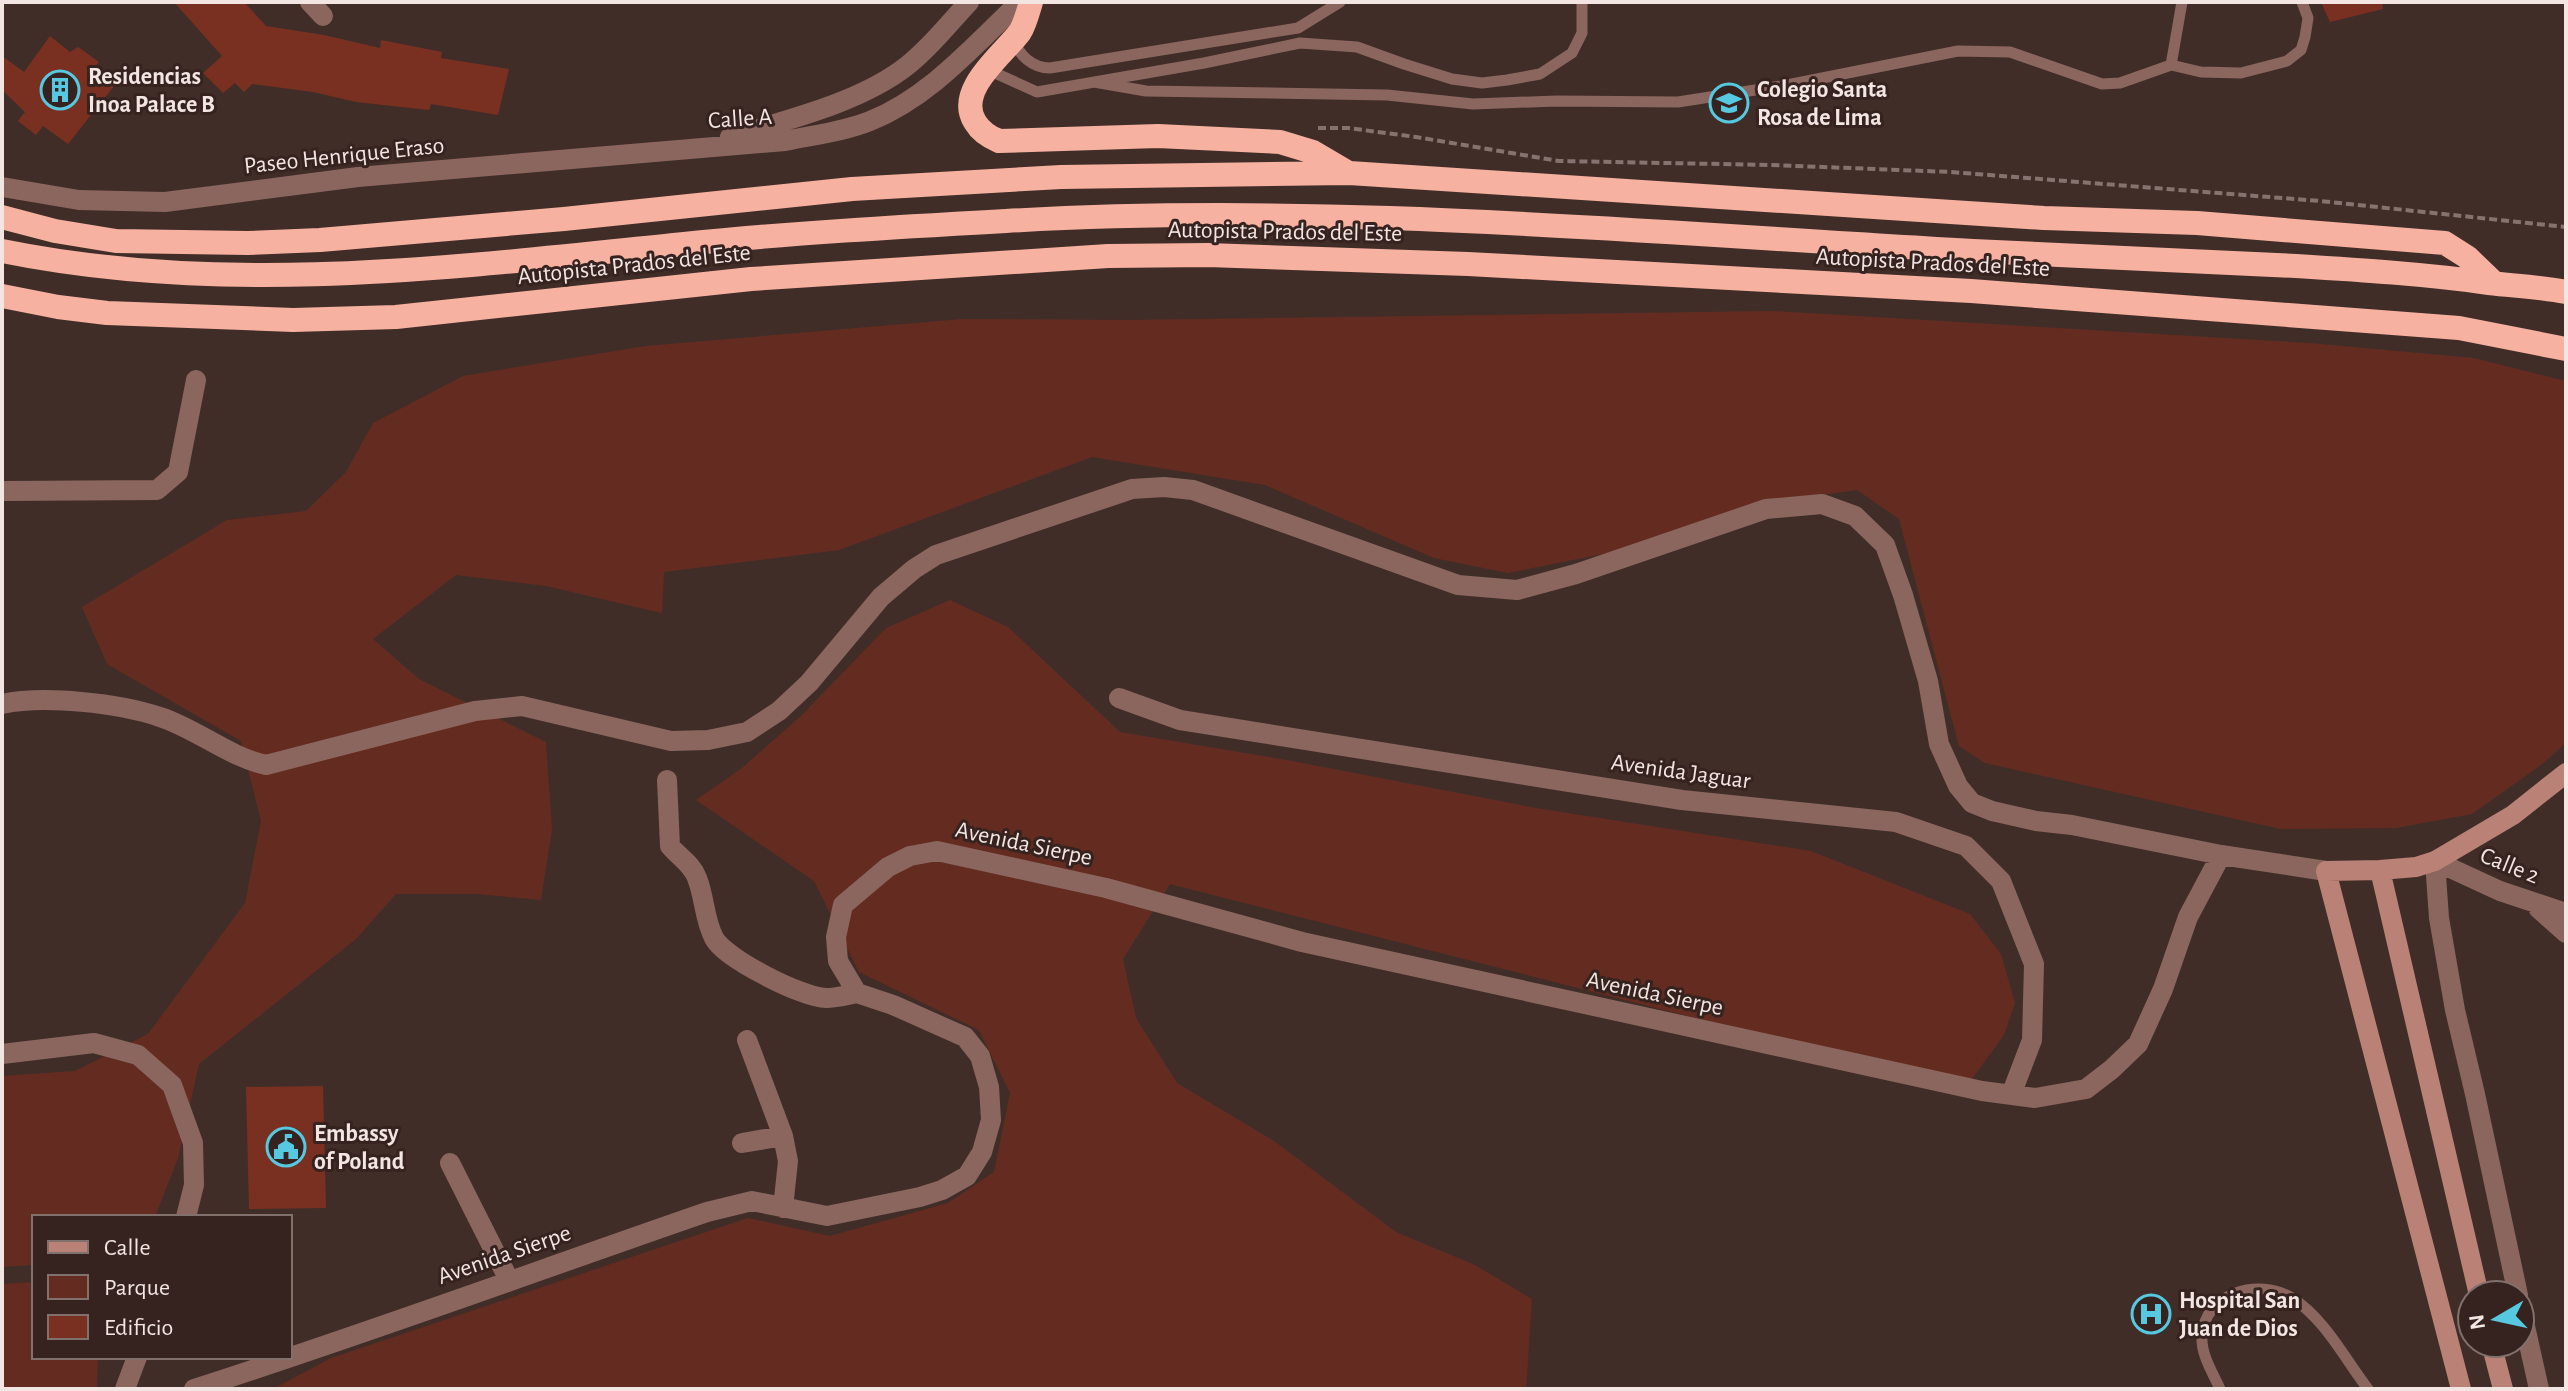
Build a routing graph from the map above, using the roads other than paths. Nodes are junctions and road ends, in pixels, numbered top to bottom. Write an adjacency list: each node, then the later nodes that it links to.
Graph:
1 (969, 2): 14 (street, Calle A)
2 (1020, 2): 14 (street, Calle A)
3 (1031, 2): 8 (highway)
4 (1340, 2): 8 (lane)
5 (1582, 2): 12 (lane)
6 (2182, 2): 9 (lane)
7 (2302, 2): 9 (lane)
8 (1013, 39): 10 (highway)
9 (2171, 65): 13 (lane)
10 (986, 72): 11 (lane); 15 (highway)
11 (1094, 82): 12 (lane); 13 (lane)
12 (1482, 83): 13 (lane)
13 (1473, 104)
14 (692, 148): 16 (street, Paseo Henrique Eraso)
15 (1349, 173): 17 (highway); 19 (highway)
16 (2, 187)
17 (2, 217)
18 (2, 251): 19 (highway, Autopista Prados del Este)
19 (2494, 283): 20 (highway, Autopista Prados del Este)
20 (2566, 292)
21 (2, 296): 22 (highway, Autopista Prados del Este)
22 (2566, 349)
23 (196, 380): 24 (street)
24 (2, 491)
25 (1119, 698): 40 (street, Avenida Jaguar)
26 (2, 704): 29 (street)
27 (2566, 773): 30 (street)
28 (667, 780): 37 (street)
29 (2221, 855): 32 (street); 40 (street, Avenida Sierpe)
30 (2435, 861): 31 (street); 34 (street, Calle 2); 47 (street)
31 (2380, 870): 32 (street); 46 (street)
32 (2326, 871): 58 (street)
33 (2566, 900): 34 (street)
34 (2532, 902): 35 (street, Calle 2); 36 (street)
35 (2566, 913)
36 (2566, 933)
37 (857, 993): 40 (street, Avenida Sierpe); 44 (street, Avenida Sierpe)
38 (747, 1040): 41 (street)
39 (2, 1054): 45 (street)
40 (2011, 1095)
41 (783, 1136): 42 (street); 44 (street)
42 (742, 1143)
43 (450, 1163): 48 (street)
44 (783, 1208): 48 (street, Avenida Sierpe)
45 (186, 1215)
46 (2475, 1279)
47 (2514, 1279)
48 (509, 1280): 49 (street, Avenida Sierpe)
49 (292, 1358)
50 (136, 1359): 54 (street)
51 (288, 1359): 55 (street, Avenida Sierpe)
52 (2495, 1359): 59 (street)
53 (2532, 1359): 60 (street)
54 (125, 1389)
55 (194, 1389)
56 (2220, 1389): 57 (lane)
57 (2368, 1389)
58 (2461, 1389)
59 (2503, 1389)
60 (2539, 1389)

